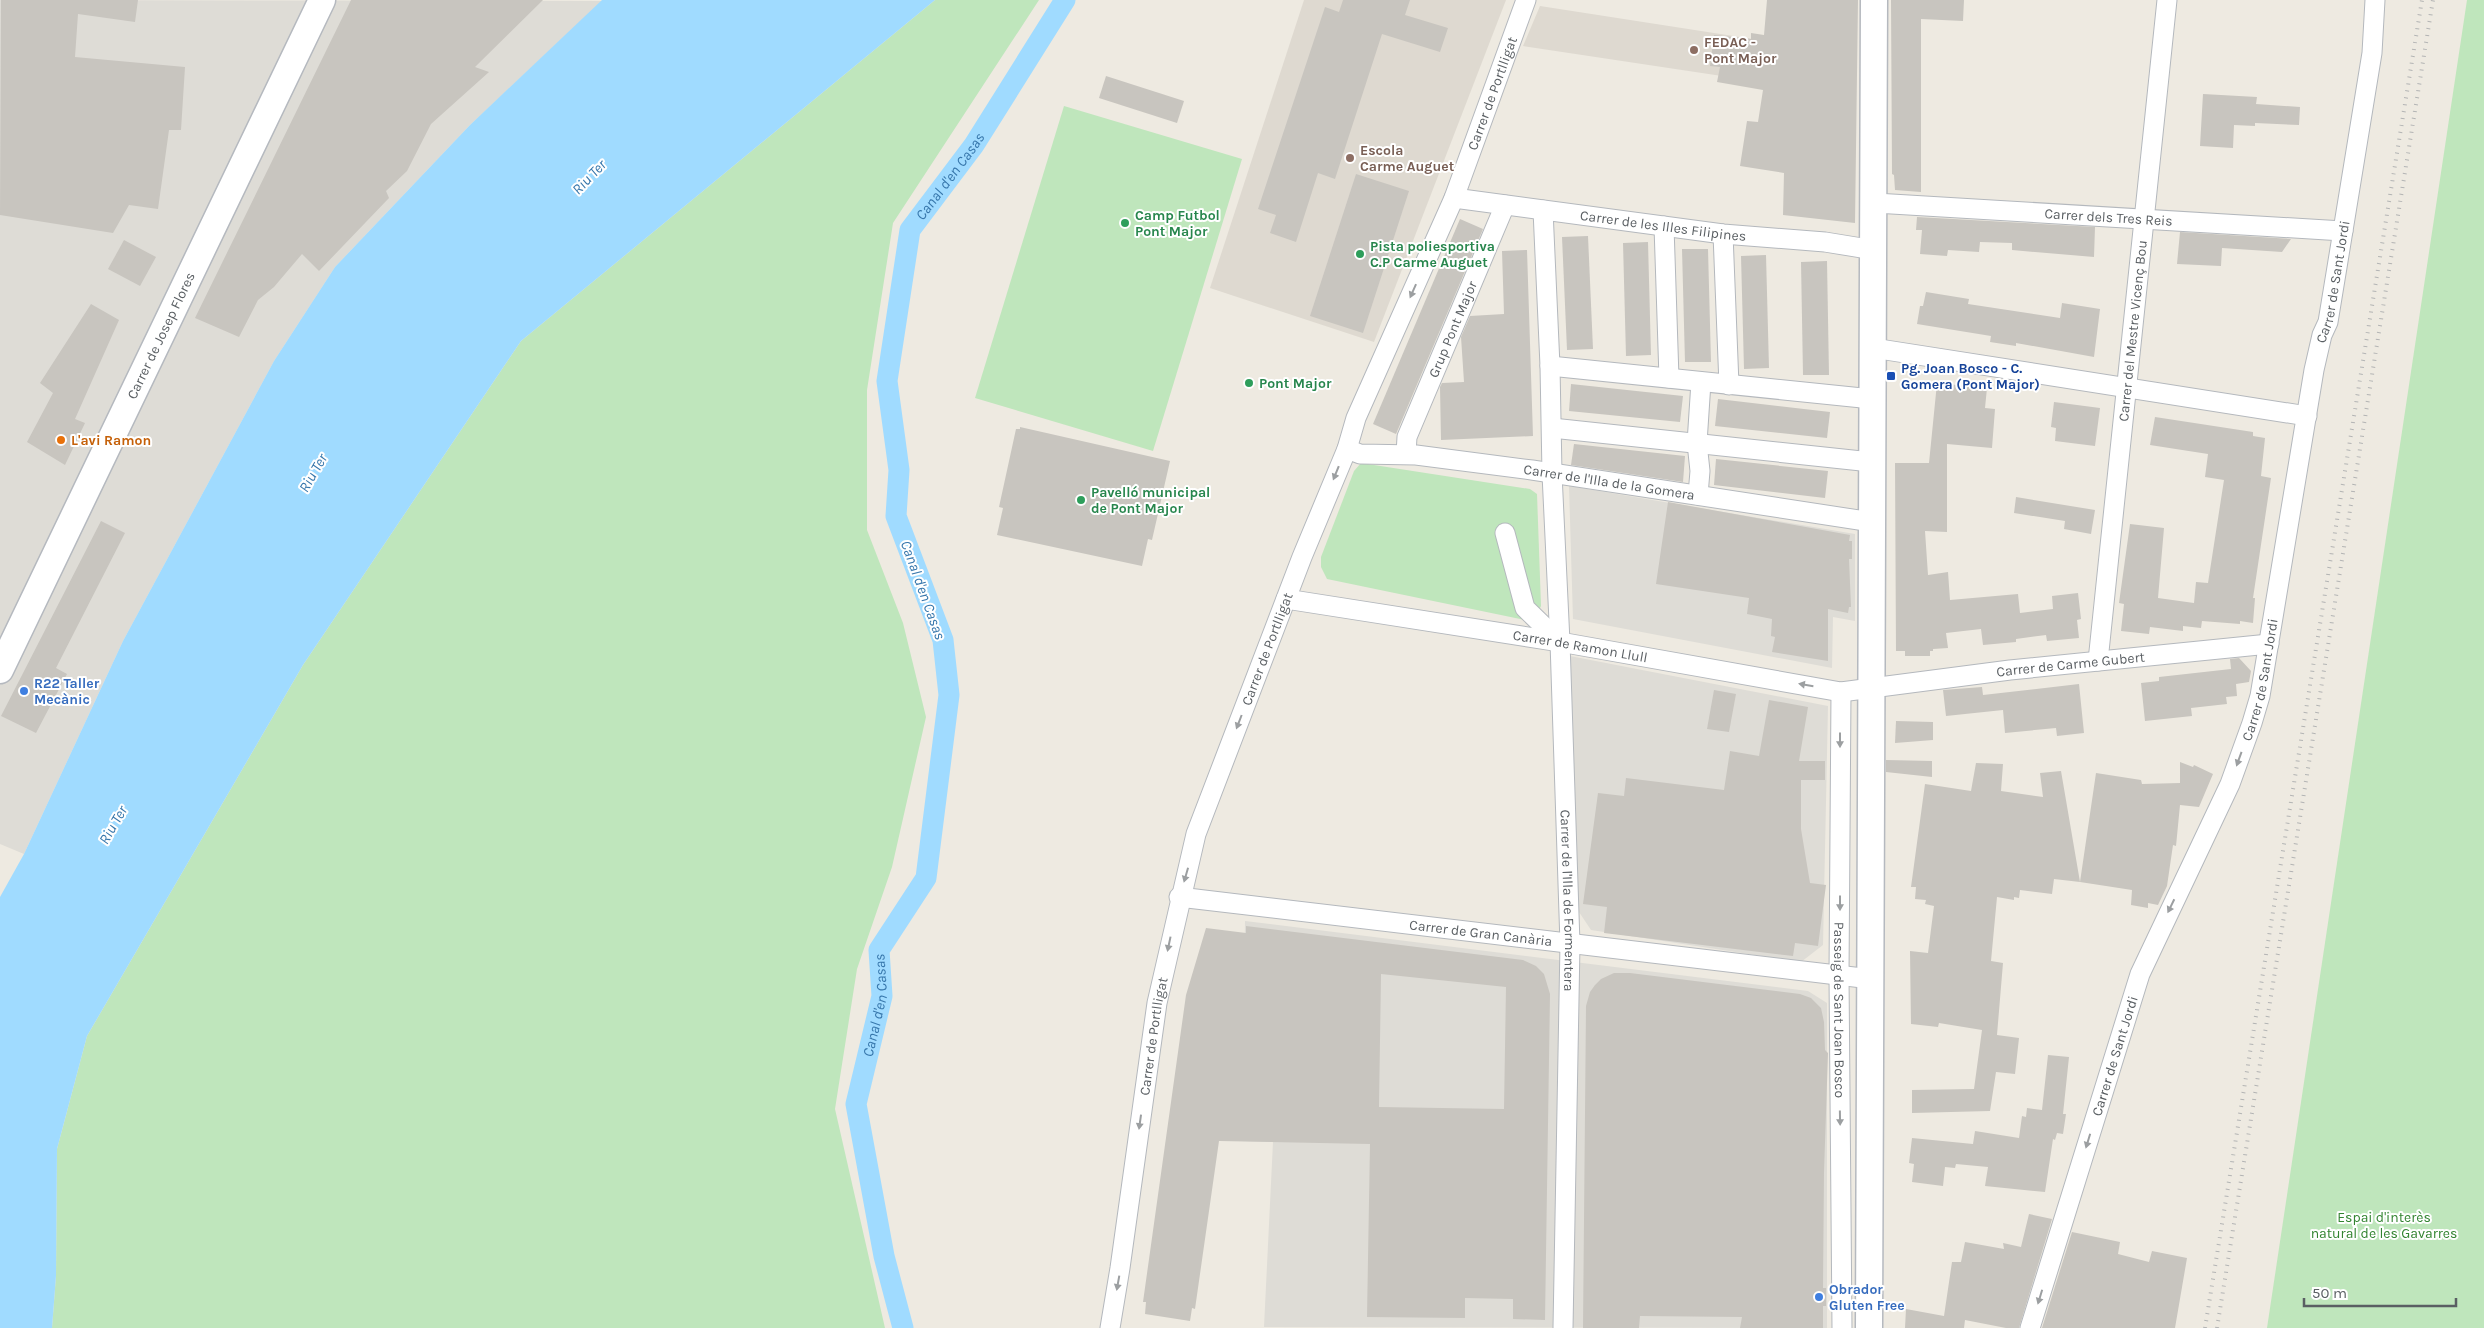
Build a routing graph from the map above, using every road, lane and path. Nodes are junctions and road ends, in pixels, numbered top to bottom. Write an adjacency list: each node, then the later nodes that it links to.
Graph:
1 (322, 0): 36 (street, Carrer de Josep Flores)
2 (1526, 0): 6 (street, Carrer de Portlligat)
3 (1874, 0): 7 (street)
4 (2167, 0): 10 (street, Carrer del Mestre Vicenç Bou)
5 (2375, 0): 12 (street, Carrer de Sant Jordi)
6 (1454, 198): 8 (street, Carrer de les Illes Filipines); 25 (street, Carrer de Portlligat, one-way to 25)
7 (1875, 203): 10 (street, Carrer dels Tres Reis); 14 (street)
8 (1505, 205): 9 (street, Carrer de les Illes Filipines); 26 (street, Grup Pont Major)
9 (1543, 210): 11 (street, Carrer de les Illes Filipines); 16 (street)
10 (2144, 220): 12 (street, Carrer dels Tres Reis); 20 (street, Carrer del Mestre Vicenç Bou)
11 (1664, 226): 13 (street, Carrer de les Illes Filipines); 17 (street)
12 (2343, 232): 22 (street, Carrer de Sant Jordi)
13 (1723, 234): 14 (street, Carrer de les Illes Filipines); 19 (street)
14 (1874, 250): 15 (street)
15 (1873, 348): 20 (street); 21 (street)
16 (1550, 366): 17 (street); 23 (street)
17 (1669, 378): 18 (street)
18 (1702, 382): 19 (street); 24 (street)
19 (1728, 385): 21 (street)
20 (2128, 387): 22 (street); 35 (street, Carrer del Mestre Vicenç Bou)
21 (1872, 399): 27 (street)
22 (2307, 416): 34 (street, Carrer de Sant Jordi)
23 (1552, 428): 24 (street); 28 (street)
24 (1697, 443): 27 (street); 29 (street)
25 (1347, 449): 26 (street, Carrer de l'Illa de la Gomera); 32 (street, Carrer de Portlligat, one-way to 32)
26 (1406, 454): 28 (street, Carrer de l'Illa de la Gomera)
27 (1871, 462): 30 (street)
28 (1552, 474): 29 (street, Carrer de l'Illa de la Gomera); 33 (street, Carrer de l'Illa de Formentera)
29 (1698, 495): 30 (street, Carrer de l'Illa de la Gomera)
30 (1872, 522): 37 (street)
31 (1504, 533): 33 (street)
32 (1286, 598): 33 (street, Carrer de Ramon Llull); 39 (street, Carrer de Portlligat, one-way to 39)
33 (1560, 642): 38 (street, Carrer de Ramon Llull, one-way to 33); 40 (street, Carrer de l'Illa de Formentera)
34 (2269, 644): 35 (street, Carrer de Carme Gubert); 47 (street, Carrer de Sant Jordi, one-way to 47)
35 (2098, 661): 37 (street, Carrer de Carme Gubert)
36 (0, 670)
37 (1871, 687): 38 (street, Carrer de Ramon Llull); 42 (street)
38 (1840, 692): 41 (street, Passeig de Sant Joan Bosco, one-way to 41)
39 (1180, 897): 40 (street, Carrer de Gran Canària); 43 (street, Carrer de Portlligat, one-way to 43)
40 (1570, 944): 41 (street, Carrer de Gran Canària); 44 (street, Carrer de l'Illa de Formentera)
41 (1839, 976): 42 (street, Carrer de Gran Canària); 45 (street, Passeig de Sant Joan Bosco, one-way to 45)
42 (1871, 979): 46 (street)
43 (1111, 1328)
44 (1563, 1328)
45 (1842, 1328)
46 (1869, 1328)
47 (2030, 1328)

